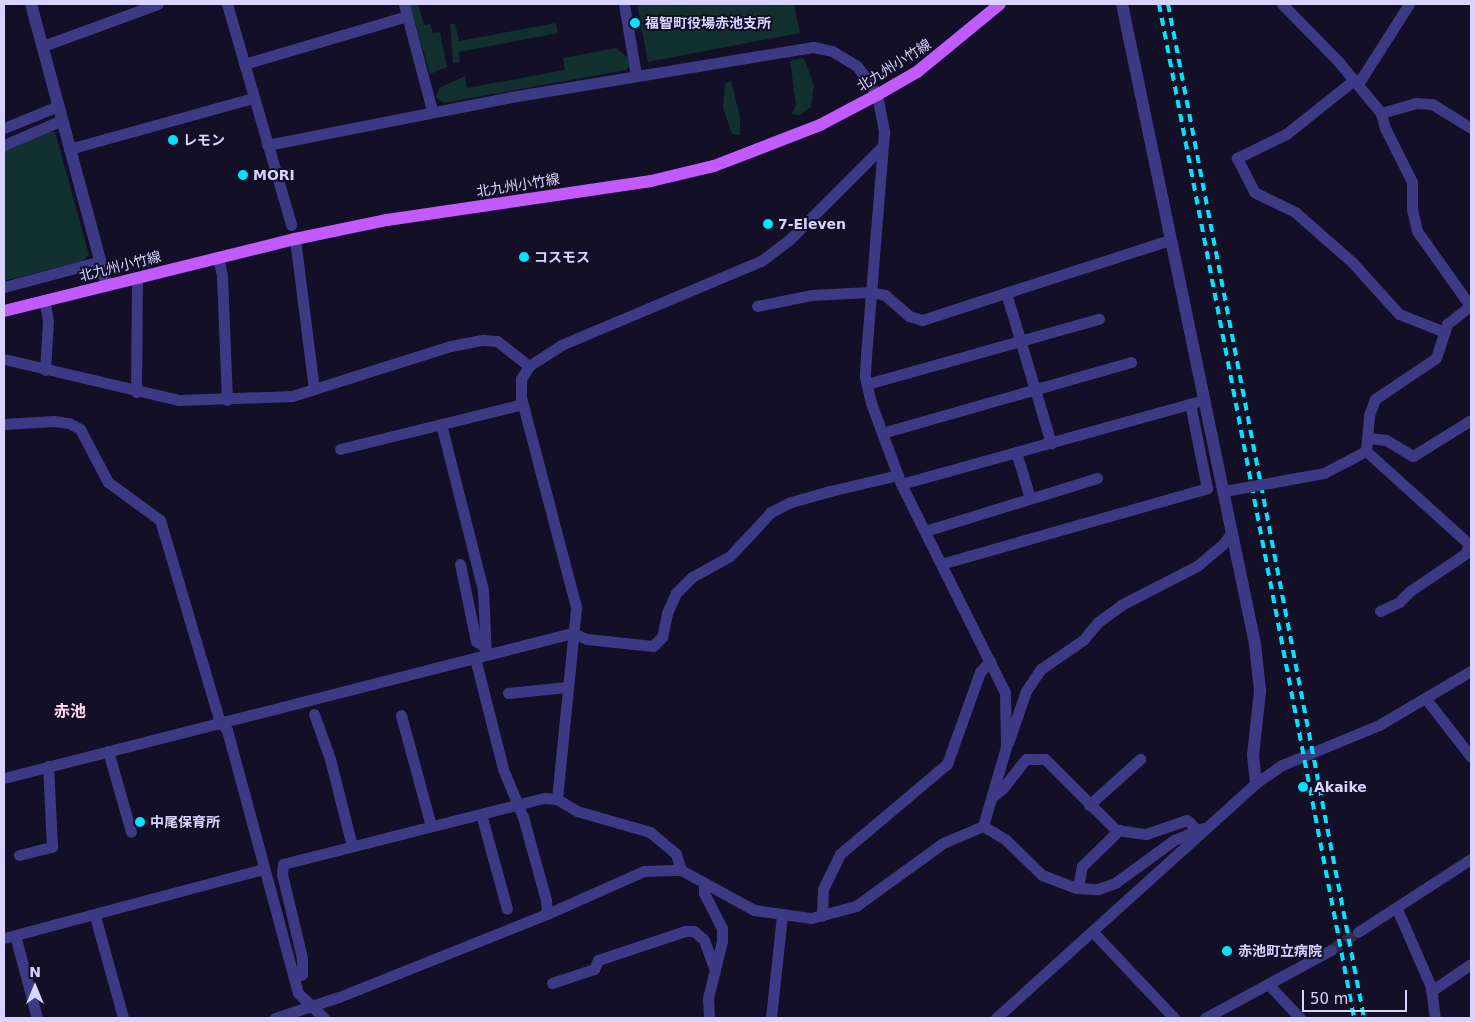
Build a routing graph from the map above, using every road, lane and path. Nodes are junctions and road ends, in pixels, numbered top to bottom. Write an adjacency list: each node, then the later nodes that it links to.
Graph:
1 (31, 4): 11 (street)
2 (158, 4): 11 (street)
3 (227, 4): 12 (street)
4 (404, 4): 10 (street)
5 (624, 4): 13 (street)
6 (1000, 4): 15 (main road, 北九州小竹線)
7 (1122, 4): 29 (street)
8 (1282, 4): 14 (street)
9 (1409, 4): 14 (street)
10 (407, 16): 12 (street); 18 (street)
11 (43, 46): 17 (street)
12 (244, 64): 16 (street)
13 (636, 75): 15 (street); 18 (street)
14 (1356, 82): 19 (street); 42 (street)
15 (877, 95): 25 (street); 28 (main road, 北九州小竹線)
16 (253, 98): 24 (street); 26 (street)
17 (58, 106): 20 (street); 22 (street)
18 (432, 111): 24 (street)
19 (1381, 113): 21 (street); 39 (street)
20 (62, 120): 23 (street); 26 (street)
21 (1470, 125)
22 (4, 128)
23 (4, 145)
24 (267, 145): 27 (street)
25 (882, 147): 35 (street); 46 (street)
26 (69, 149): 31 (street)
27 (291, 225)
28 (295, 239): 30 (main road, 北九州小竹線); 49 (street)
29 (1170, 240): 36 (street); 53 (street)
30 (218, 258): 32 (main road, 北九州小竹線); 52 (street)
31 (100, 260): 33 (street); 34 (street)
32 (137, 277): 33 (main road, 北九州小竹線); 51 (street)
33 (107, 284): 37 (main road, 北九州小竹線)
34 (4, 287)
35 (870, 292): 36 (street); 38 (street); 48 (street)
36 (1006, 293): 43 (street)
37 (44, 300): 40 (main road, 北九州小竹線); 47 (street)
38 (757, 306)
39 (1471, 306): 42 (street)
40 (4, 311)
41 (1098, 319): 43 (street)
42 (1445, 332): 60 (street)
43 (1020, 342): 48 (street); 50 (street)
44 (4, 359): 47 (street)
45 (1131, 362): 50 (street)
46 (528, 366): 49 (street); 54 (street)
47 (45, 370): 51 (street)
48 (867, 384): 59 (street)
49 (314, 389): 52 (street)
50 (1035, 389): 59 (street); 61 (street)
51 (136, 392): 52 (street)
52 (227, 400)
53 (1204, 400): 55 (street); 67 (street)
54 (523, 404): 58 (street); 75 (street)
55 (1190, 404): 61 (street); 73 (street)
56 (1471, 420): 60 (street)
57 (4, 424): 84 (street)
58 (441, 424): 62 (street); 76 (street)
59 (882, 433): 66 (street)
60 (1370, 438): 63 (street)
61 (1051, 443): 64 (street)
62 (340, 449)
63 (1366, 451): 67 (street, bridge); 71 (street)
64 (1016, 452): 66 (street); 68 (street)
65 (1097, 478): 68 (street)
66 (899, 480): 69 (street); 75 (street)
67 (1226, 491): 70 (street)
68 (1030, 498): 69 (street)
69 (924, 531): 73 (street)
70 (1232, 532): 85 (street); 91 (street)
71 (1470, 545): 74 (street)
72 (460, 564): 76 (street)
73 (941, 564): 77 (street)
74 (1380, 611)
75 (572, 633): 76 (street); 79 (street)
76 (482, 653): 84 (street); 94 (street)
77 (990, 661): 85 (street); 114 (street)
78 (1471, 671): 81 (street)
79 (567, 688): 80 (street); 93 (street)
80 (508, 693)
81 (1426, 699): 87 (street); 91 (street)
82 (314, 714): 102 (street)
83 (401, 716): 97 (street)
84 (220, 722): 86 (street); 105 (street)
85 (1006, 747): 92 (street)
86 (108, 751): 89 (street); 101 (street)
87 (1471, 757)
88 (1140, 759): 95 (street)
89 (48, 766): 90 (street); 103 (street)
90 (4, 778)
91 (1256, 784): 99 (street)
92 (992, 796): 95 (street); 98 (street)
93 (557, 799): 94 (street); 106 (street)
94 (519, 804): 96 (street); 111 (street)
95 (1089, 805): 100 (street)
96 (481, 814): 97 (street); 109 (street)
97 (430, 826): 102 (street)
98 (983, 826): 108 (street); 114 (street)
99 (1202, 829): 100 (street); 108 (street); 115 (street)
100 (1119, 830): 108 (street)
101 (130, 832)
102 (352, 846): 121 (street)
103 (19, 855)
104 (1471, 859): 110 (street)
105 (263, 870): 113 (street); 121 (street)
106 (681, 870): 107 (street); 111 (street)
107 (704, 884): 112 (street); 120 (street)
108 (1078, 888)
109 (506, 909)
110 (1397, 909): 116 (street); 124 (street)
111 (547, 914): 125 (street)
112 (782, 915): 114 (street); 132 (street)
113 (95, 916): 117 (street); 128 (street)
114 (822, 916)
115 (1093, 932): 133 (street); 134 (street)
116 (1358, 932)
117 (10, 937): 127 (street)
118 (1330, 950): 123 (street)
119 (1471, 964): 124 (street)
120 (715, 970): 122 (street); 131 (street)
121 (294, 978): 125 (street)
122 (552, 983)
123 (1268, 984): 126 (street); 136 (street)
124 (1431, 991): 137 (street)
125 (310, 1006): 129 (street); 130 (street)
126 (1220, 1015): 135 (street)
127 (36, 1018)
128 (123, 1018)
129 (275, 1018)
130 (324, 1018)
131 (709, 1018)
132 (771, 1018)
133 (996, 1018)
134 (1174, 1018)
135 (1206, 1018)
136 (1300, 1018)
137 (1435, 1018)

